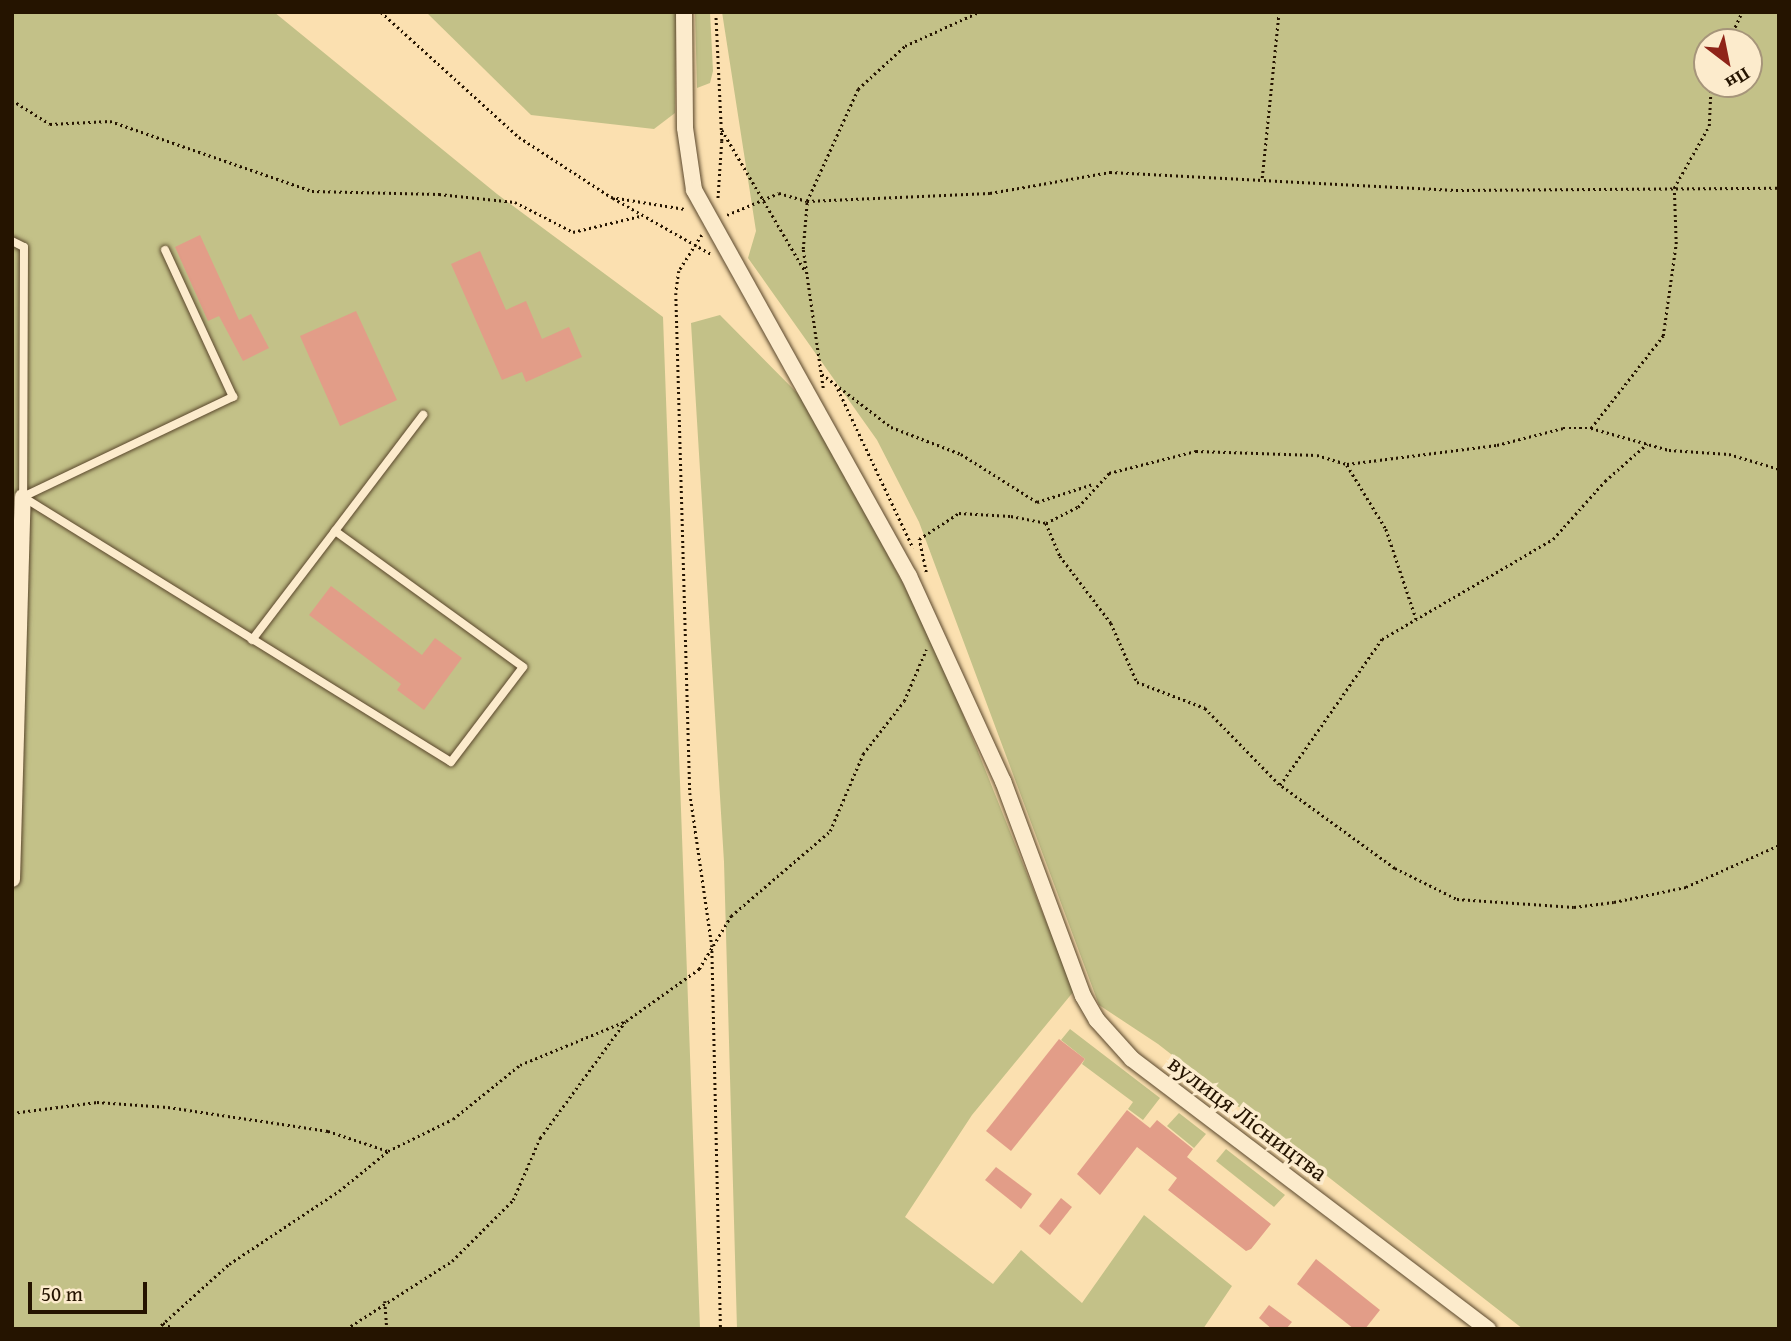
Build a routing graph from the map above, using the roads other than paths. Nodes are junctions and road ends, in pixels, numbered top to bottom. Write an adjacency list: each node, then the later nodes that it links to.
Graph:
1 (684, 12): 9 (street, вулиця Лісництва)
2 (12, 241): 5 (lane)
3 (165, 250): 5 (lane)
4 (423, 415): 6 (lane)
5 (23, 497): 7 (lane); 8 (street)
6 (335, 531): 7 (lane); 7 (lane)
7 (252, 640)
8 (12, 879)
9 (1488, 1329)

